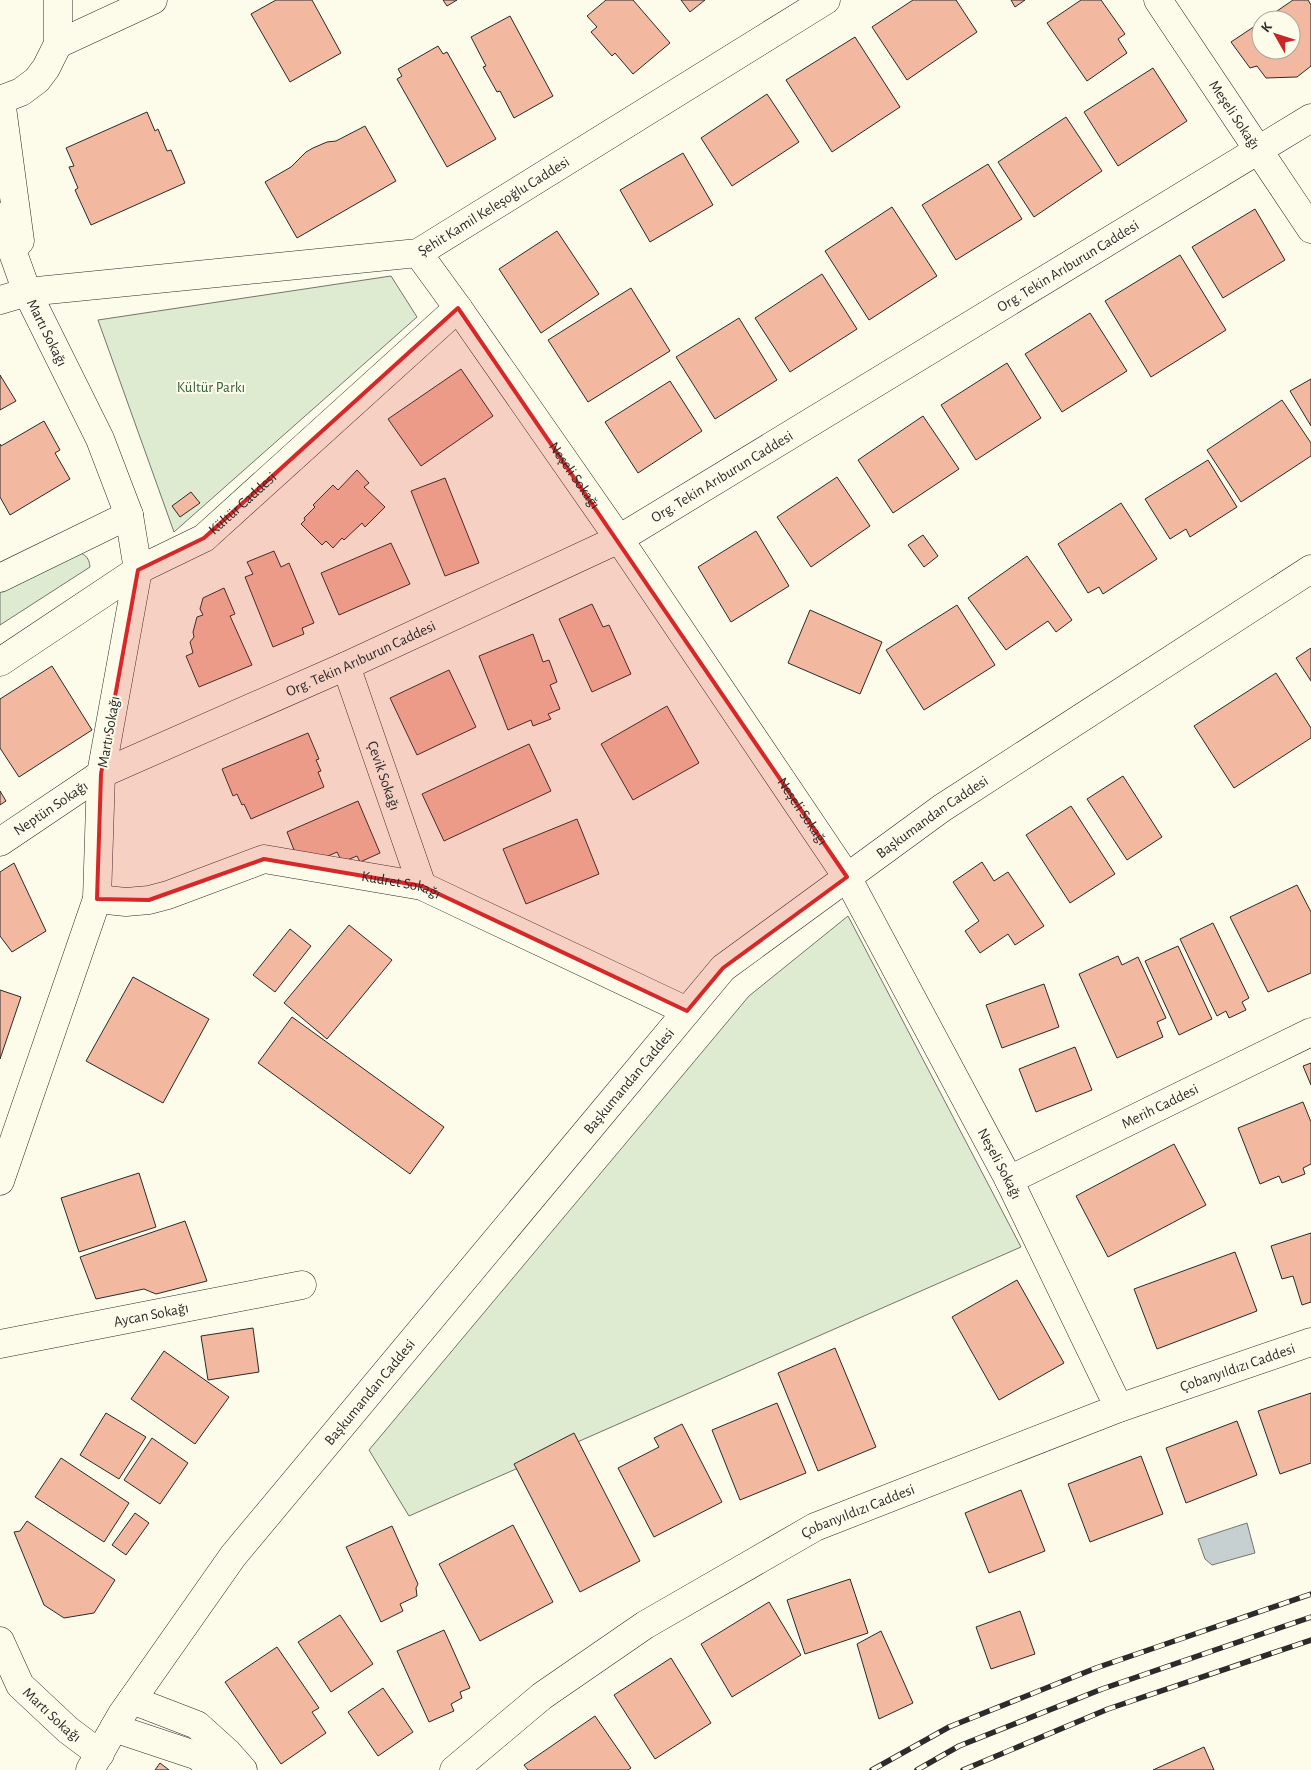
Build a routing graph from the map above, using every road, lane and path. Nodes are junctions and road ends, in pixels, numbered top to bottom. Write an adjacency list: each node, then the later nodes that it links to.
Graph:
1 (58, 0): 5 (street)
2 (153, 0): 5 (street)
3 (826, 0): 11 (street, Şehit Kamil Keleşoğlu Caddesi)
4 (1158, 0): 8 (street, Meşeli Sokağı)
5 (58, 44): 6 (street)
6 (1, 100): 12 (street, Martı Sokağı)
7 (1311, 118): 8 (street, Org. Tekin Arıburun Caddesi)
8 (1259, 151): 10 (street, Meşeli Sokağı); 16 (street, Org. Tekin Arıburun Caddesi)
9 (0, 217): 12 (street, Martı Sokağı)
10 (1311, 229)
11 (418, 253): 12 (street, Şehit Kamil Keleşoğlu Caddesi); 14 (street, Neşeli Sokağı)
12 (27, 292): 13 (street, Şehit Kamil Keleşoğlu Caddesi); 15 (street, Martı Sokağı)
13 (0, 300)
14 (458, 308): 16 (street, Neşeli Sokağı); 18 (street, Kültür Caddesi)
15 (129, 515): 18 (street, Martı Sokağı); 19 (street)
16 (619, 539): 21 (street, Org. Tekin Arıburun Caddesi); 24 (street, Neşeli Sokağı)
17 (1311, 569): 24 (street, Başkumandan Caddesi)
18 (138, 570): 20 (street, Kültür Caddesi); 22 (street, Martı Sokağı)
19 (0, 578)
20 (0, 662)
21 (346, 666): 22 (street, Org. Tekin Arıburun Caddesi); 25 (street, Çevik Sokağı)
22 (102, 774): 23 (street, Neptün Sokağı); 26 (street, Martı Sokağı)
23 (0, 842)
24 (847, 877): 27 (street, Başkumandan Caddesi); 29 (street, Neşeli Sokağı)
25 (422, 886): 26 (street, Kudret Sokağı); 27 (street, Kudret Sokağı)
26 (97, 899): 30 (street, Martı Sokağı)
27 (687, 1010): 36 (street, Başkumandan Caddesi)
28 (1311, 1032): 29 (street, Merih Caddesi)
29 (1009, 1180): 34 (street, Neşeli Sokağı)
30 (0, 1181)
31 (302, 1285): 33 (street, Aycan Sokağı)
32 (1311, 1342): 34 (street, Çobanyıldızı Caddesi)
33 (0, 1344)
34 (1120, 1408): 41 (street, Çobanyıldızı Caddesi)
35 (0, 1641): 38 (street, Martı Sokağı)
36 (132, 1700): 37 (street, Başkumandan Caddesi); 40 (street)
37 (114, 1728): 38 (street, Başkumandan Caddesi); 39 (street)
38 (95, 1762)
39 (213, 1770)
40 (243, 1770)
41 (454, 1770)

